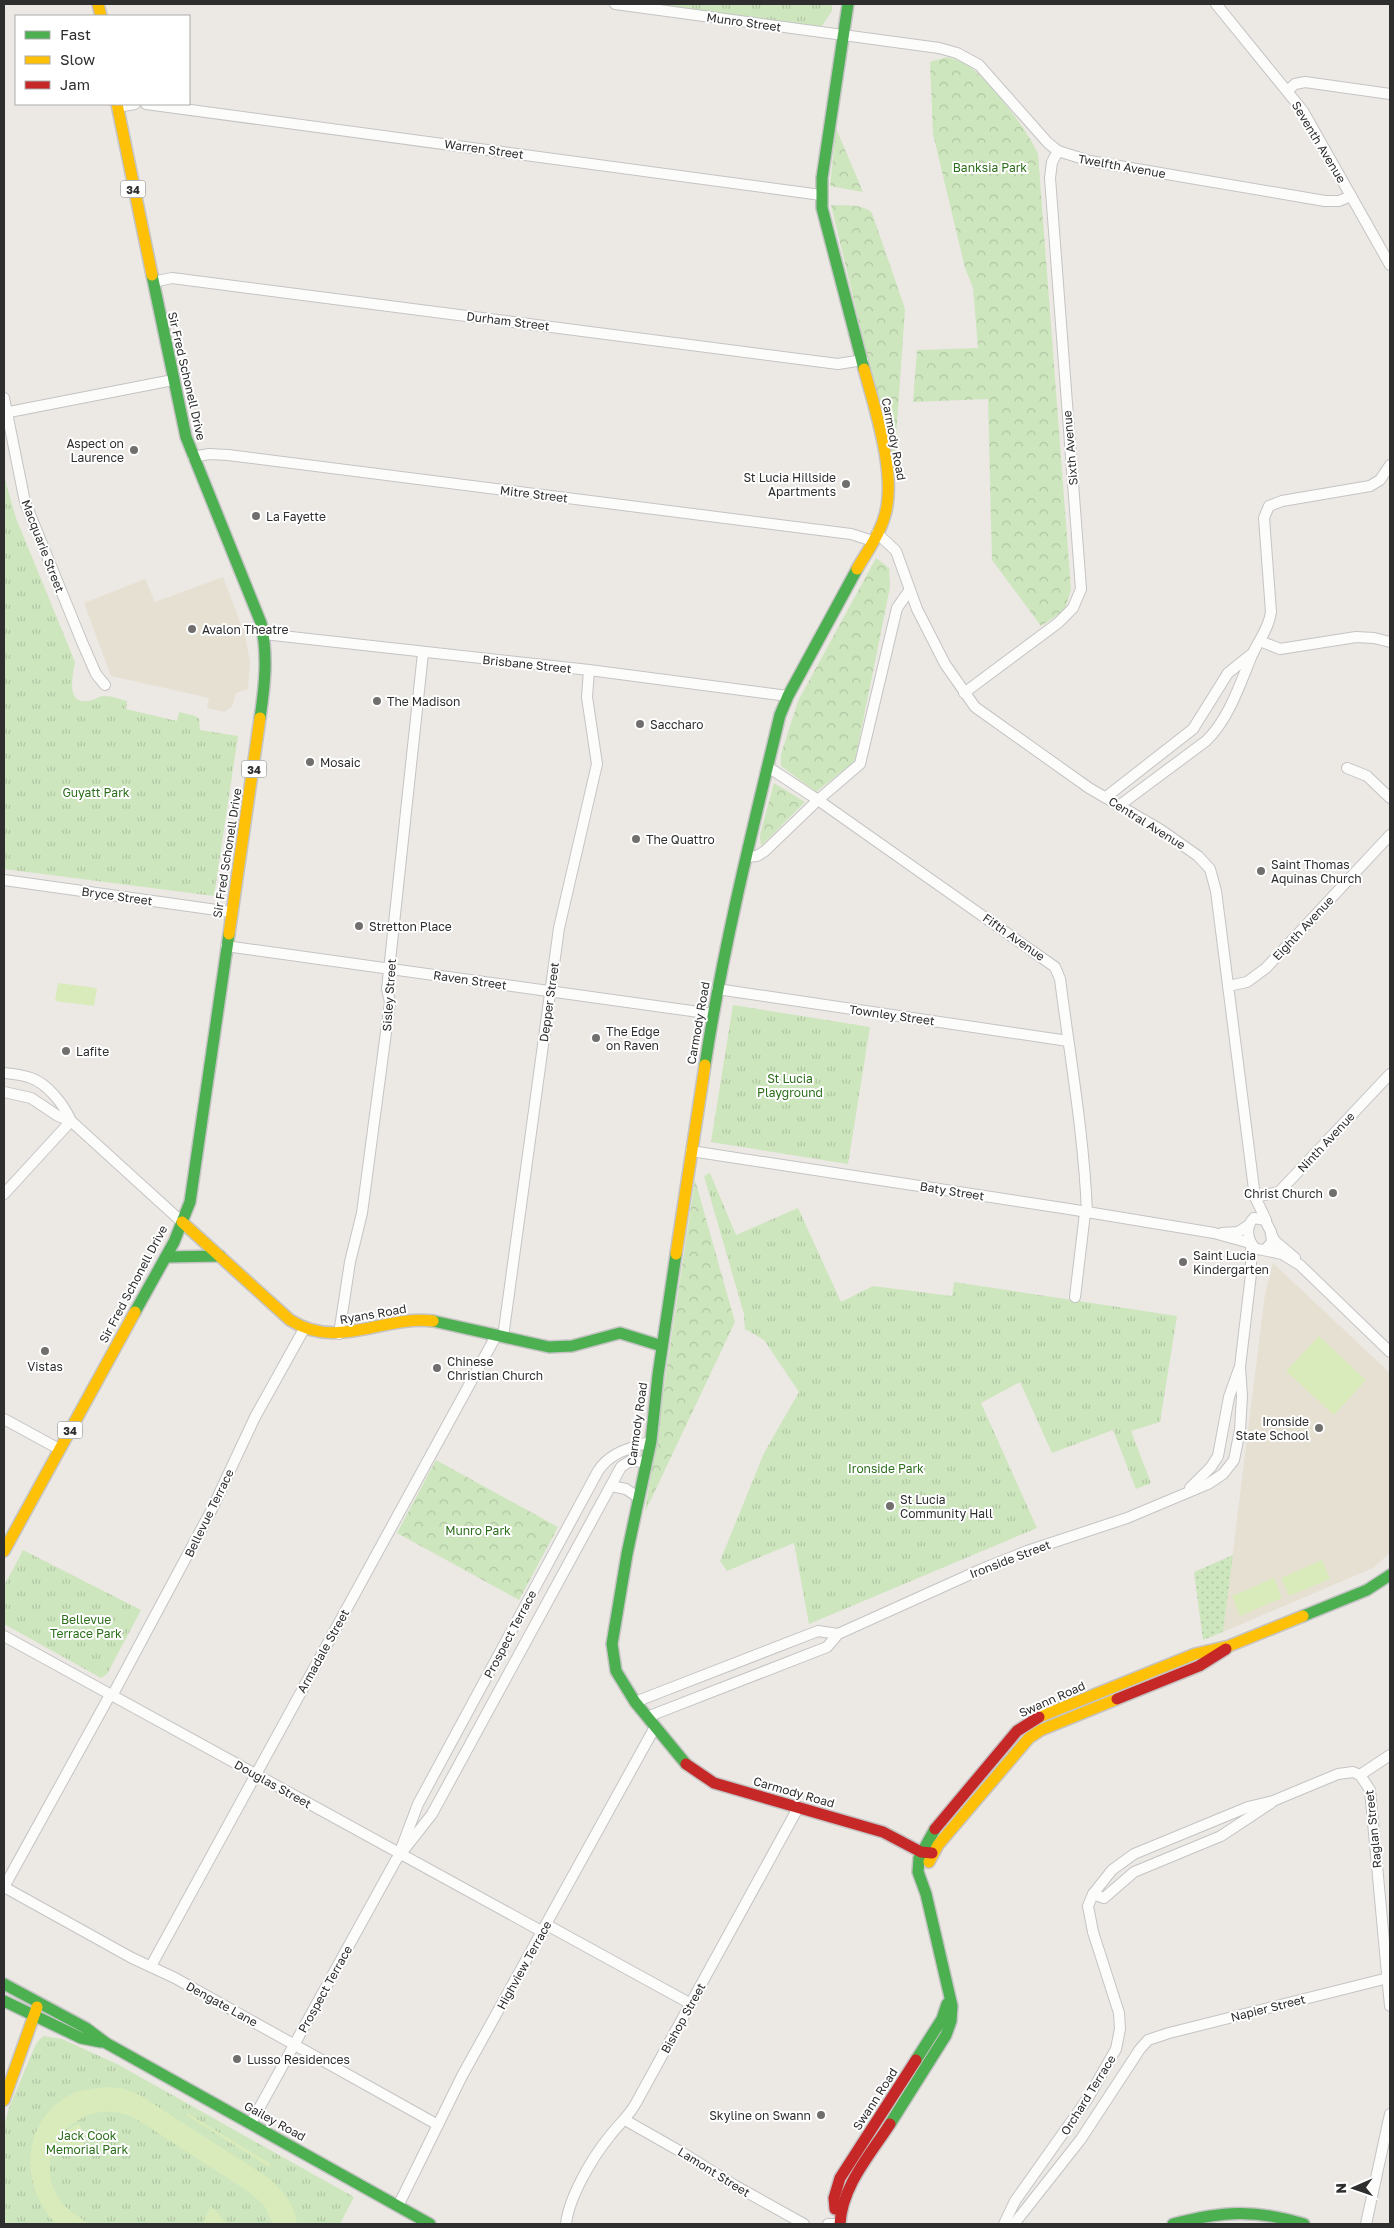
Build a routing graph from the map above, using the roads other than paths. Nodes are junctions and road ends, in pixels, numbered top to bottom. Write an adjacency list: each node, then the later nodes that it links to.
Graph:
1 (614, 4): 4 (street, Munro Street)
2 (848, 4): 4 (main road, Carmody Road)
3 (1216, 4): 5 (street, Seventh Avenue)
4 (843, 35): 9 (street, Twelfth Avenue); 10 (main road, Carmody Road)
5 (1287, 91): 6 (street); 11 (street, Seventh Avenue)
6 (1390, 94)
7 (154, 105): 10 (street, Warren Street)
8 (117, 106): 13 (main road, Sir Fred Schonell Drive / 34)
9 (1058, 151): 11 (street, Twelfth Avenue); 29 (street, Sixth Avenue)
10 (821, 194): 14 (main road, Carmody Road)
11 (1351, 196): 12 (street, Seventh Avenue)
12 (1390, 265)
13 (153, 282): 14 (street, Durham Street); 15 (main road, Sir Fred Schonell Drive / 34)
14 (863, 360): 20 (main road, Carmody Road)
15 (173, 380): 17 (street); 18 (main road, Sir Fred Schonell Drive / 34)
16 (4, 398): 17 (street, Macquarie Street)
17 (5, 413): 28 (street, Macquarie Street)
18 (193, 457): 20 (street, Mitre Street); 22 (main road, Sir Fred Schonell Drive / 34)
19 (1390, 466): 23 (street)
20 (875, 537): 21 (street, Central Avenue); 30 (main road, Carmody Road)
21 (909, 591): 29 (street, Central Avenue); 35 (street)
22 (264, 634): 25 (street, Brisbane Street); 40 (main road, Sir Fred Schonell Drive / 34)
23 (1260, 641): 24 (street); 26 (street)
24 (1390, 642)
25 (423, 653): 27 (street, Brisbane Street); 42 (street, Sisley Street)
26 (1253, 653): 33 (street); 36 (street)
27 (589, 670): 30 (street, Brisbane Street); 45 (street, Depper Street)
28 (105, 685)
29 (964, 693): 33 (street, Central Avenue)
30 (788, 696): 31 (main road, Carmody Road)
31 (768, 767): 35 (street, Fifth Avenue); 38 (main road, Carmody Road)
32 (1347, 768): 34 (street)
33 (1106, 797): 36 (street, Central Avenue)
34 (1390, 798)
35 (818, 800): 38 (street); 47 (street, Fifth Avenue)
36 (1120, 805): 43 (street, Central Avenue)
37 (1390, 835): 43 (street, Eighth Avenue)
38 (746, 857): 44 (main road, Carmody Road)
39 (4, 880): 40 (street, Bryce Street)
40 (231, 912): 41 (main road, Sir Fred Schonell Drive / 34)
41 (226, 946): 42 (street, Raven Street); 57 (main road, Sir Fred Schonell Drive / 34)
42 (390, 969): 45 (street, Raven Street); 69 (street, Sisley Street)
43 (1228, 986): 54 (street, Central Avenue)
44 (717, 989): 46 (main road, Carmody Road); 47 (street, Townley Street)
45 (551, 991): 46 (street, Raven Street); 70 (street, Depper Street)
46 (713, 1014): 52 (main road, Carmody Road)
47 (1068, 1041): 55 (street, Fifth Avenue)
48 (4, 1073): 51 (street, Ryans Road)
49 (1390, 1074): 54 (street, Ninth Avenue)
50 (4, 1092): 51 (street, Ryans Road)
51 (71, 1121): 53 (street); 57 (street, Ryans Road)
52 (691, 1151): 55 (street, Baty Street); 71 (main road, Carmody Road)
53 (4, 1194)
54 (1255, 1197): 56 (street, Central Avenue); 58 (street, Central Avenue)
55 (1086, 1213): 59 (street, Baty Street); 67 (street, Fifth Avenue)
56 (1266, 1220): 58 (street); 60 (street, Central Avenue)
57 (182, 1222): 63 (main road, Ryans Road); 64 (main road, Sir Fred Schonell Drive / 34)
58 (1250, 1223): 59 (street, Baty Street); 61 (street, Central Avenue)
59 (1214, 1233): 61 (street, Baty Street)
60 (1271, 1234): 62 (street); 65 (street, Central Avenue)
61 (1251, 1243): 62 (street, Central Avenue); 66 (street, Ironside Street)
62 (1263, 1250): 65 (street, Central Avenue); 66 (street, Ironside Street)
63 (220, 1256): 64 (main road); 68 (main road, Ryans Road)
64 (166, 1257): 76 (main road, Sir Fred Schonell Drive / 34)
65 (1300, 1265): 72 (street, Central Avenue)
66 (1250, 1282): 73 (street, Ironside Street)
67 (1075, 1297)
68 (304, 1329): 69 (main road, Ryans Road); 86 (street, Bellevue Terrace)
69 (339, 1334): 70 (main road, Ryans Road)
70 (499, 1336): 71 (main road, Ryans Road); 91 (street, Armadale Street)
71 (662, 1346): 75 (main road, Carmody Road)
72 (1390, 1352)
73 (1240, 1366): 79 (street, Ironside Street); 79 (street, Ironside Street)
74 (4, 1418): 76 (street)
75 (651, 1441): 77 (main road, Carmody Road); 98 (street, Prospect Terrace)
76 (59, 1449): 81 (main road, Sir Fred Schonell Drive / 34)
77 (647, 1462): 78 (street, Prospect Terrace); 80 (main road, Carmody Road)
78 (611, 1486): 80 (street); 98 (street, Prospect Terrace)
79 (1185, 1492): 83 (street, Ironside Street)
80 (639, 1498): 87 (main road, Carmody Road)
81 (4, 1550)
82 (1390, 1575): 85 (main road, Swann Road)
83 (838, 1634): 87 (street, Ironside Street); 88 (street, Ironside Street)
84 (4, 1636): 86 (street, Douglas Street)
85 (1229, 1646): 96 (main road, Swann Road); 97 (main road, Swann Road)
86 (111, 1695): 91 (street, Douglas Street); 99 (street, Bellevue Terrace)
87 (635, 1702): 88 (main road, Carmody Road)
88 (647, 1717): 89 (main road, Carmody Road)
89 (655, 1728): 94 (main road, Carmody Road); 101 (street, Highview Terrace)
90 (1390, 1755): 92 (street)
91 (255, 1774): 98 (street, Douglas Street); 102 (street, Armadale Street)
92 (1360, 1775): 93 (street); 103 (street, Raglan Street)
93 (1273, 1801): 100 (street); 100 (street)
94 (798, 1808): 95 (main road, Carmody Road); 107 (street, Bishop Street)
95 (883, 1832): 96 (main road, Carmody Road); 97 (main road, Carmody Road)
96 (928, 1840): 97 (main road)
97 (927, 1853): 124 (main road, Swann Road)
98 (399, 1855): 101 (street, Douglas Street); 112 (street, Prospect Terrace)
99 (4, 1887): 102 (street, Dengate Lane)
100 (1093, 1894): 125 (street, Orchard Terrace)
101 (545, 1928): 107 (street, Douglas Street); 117 (street, Highview Terrace)
102 (151, 1966): 112 (street, Dengate Lane)
103 (1388, 1978): 108 (street, Raglan Street); 110 (street, Napier Street)
104 (4, 1984): 106 (main road, Gailey Road)
105 (4, 2001): 109 (main road, Gailey Road)
106 (39, 2002): 109 (main road); 111 (main road, Gailey Road)
107 (691, 2004): 115 (street, Bishop Street)
108 (1390, 2006)
109 (33, 2016): 111 (main road, Gailey Road); 113 (main road)
110 (1148, 2040): 126 (street, Orchard Terrace)
111 (106, 2043): 116 (main road, Gailey Road)
112 (294, 2045): 116 (street, Prospect Terrace); 117 (street, Dengate Lane)
113 (4, 2100)
114 (1390, 2114): 129 (street)
115 (625, 2120): 120 (street, Bishop Street); 121 (street, Lamont Street)
116 (251, 2123): 118 (main road, Gailey Road)
117 (438, 2125): 118 (street, Highview Terrace)
118 (398, 2206): 119 (main road, Gailey Road)
119 (430, 2224)
120 (566, 2224)
121 (804, 2224)
122 (828, 2224): 123 (street)
123 (833, 2224)
124 (840, 2224)
125 (1004, 2224)
126 (1014, 2224)
127 (1172, 2224): 128 (main road)
128 (1304, 2224)
129 (1366, 2224)

